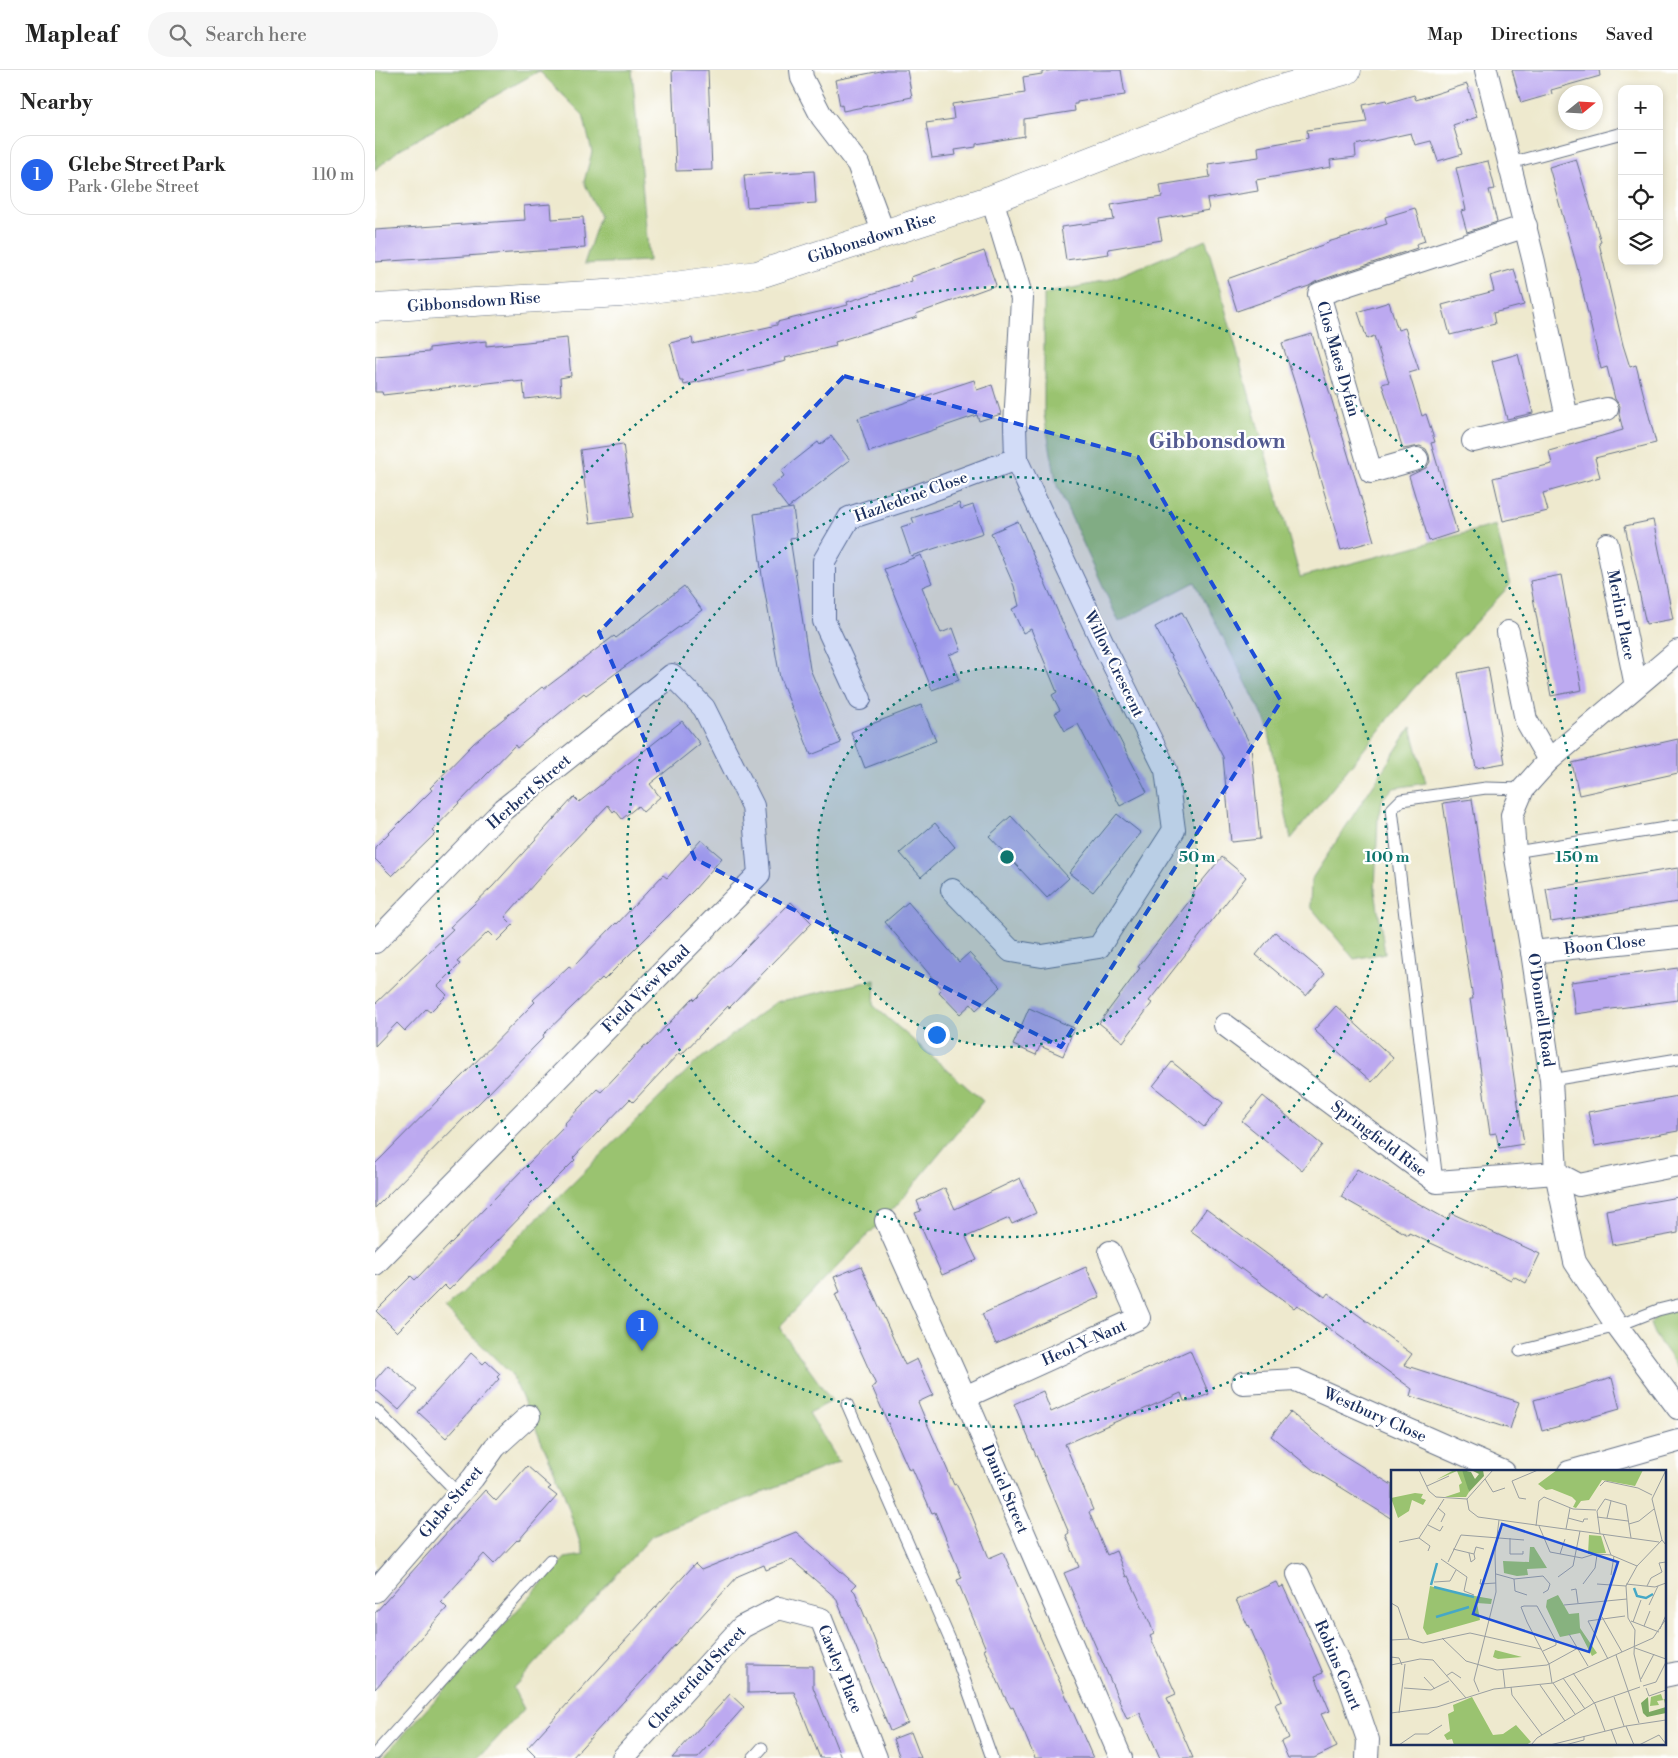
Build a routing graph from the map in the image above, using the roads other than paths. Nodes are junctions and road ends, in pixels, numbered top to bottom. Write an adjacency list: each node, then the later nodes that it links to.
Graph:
1 (801, 70): 8 (street)
2 (1347, 70): 6 (street, Gibbonsdown Rise)
3 (1486, 70): 5 (street)
4 (1618, 134): 5 (lane)
5 (1510, 162): 7 (street)
6 (992, 199): 8 (street, Gibbonsdown Rise); 13 (street, Willow Crescent)
7 (1526, 226): 11 (street); 14 (street, Clos Maes Dyfan)
8 (884, 234): 9 (street, Gibbonsdown Rise)
9 (375, 308)
10 (1607, 409): 11 (street)
11 (1567, 418): 12 (street)
12 (1473, 441)
13 (1016, 459): 20 (street, Hazledene Close); 25 (street, Willow Crescent)
14 (1417, 459)
15 (1607, 544): 19 (street, Merlin Place)
16 (1508, 632): 21 (street)
17 (1678, 651): 19 (street, O'Donnell Road)
18 (672, 674): 27 (street, Herbert Street); 37 (street, Field View Road)
19 (1636, 686): 21 (street, O'Donnell Road)
20 (860, 699)
21 (1549, 760): 22 (street, O'Donnell Road)
22 (1523, 788): 24 (street, O'Donnell Road); 34 (lane)
23 (1678, 826): 24 (lane)
24 (1515, 852): 28 (street, O'Donnell Road)
25 (952, 890)
26 (1678, 937): 28 (street, Boon Close)
27 (375, 942)
28 (1532, 952): 31 (street, O'Donnell Road)
29 (1225, 1025): 34 (street, Springfield Rise)
30 (1678, 1059): 31 (lane)
31 (1551, 1080): 33 (street, O'Donnell Road)
32 (1678, 1165): 33 (street)
33 (1556, 1173): 34 (street, Springfield Rise); 39 (street, O'Donnell Road)
34 (1437, 1182)
35 (886, 1221): 42 (street, Daniel Street)
36 (1110, 1252): 42 (street, Heol-Y-Nant)
37 (375, 1264)
38 (1678, 1305): 39 (lane)
39 (1617, 1326): 40 (lane); 44 (street, O'Donnell Road)
40 (1520, 1351)
41 (1243, 1382): 48 (street, Westbury Close)
42 (965, 1397): 63 (street, Daniel Street)
43 (847, 1404): 62 (lane)
44 (1678, 1408)
45 (375, 1409): 50 (lane)
46 (529, 1416): 50 (street, Glebe Street)
47 (1678, 1441): 49 (street)
48 (1498, 1470)
49 (1576, 1470)
50 (459, 1494): 53 (street, Glebe Street)
51 (550, 1560): 58 (lane)
52 (1298, 1574): 64 (street, Robins Court)
53 (376, 1588)
54 (779, 1608): 59 (street, Chesterfield Street); 61 (street, Cawley Place)
55 (1678, 1673): 56 (street)
56 (1665, 1676)
57 (763, 1748): 60 (lane)
58 (375, 1754)
59 (623, 1758)
60 (753, 1758)
61 (876, 1758)
62 (992, 1758)
63 (1121, 1758)
64 (1367, 1758)

